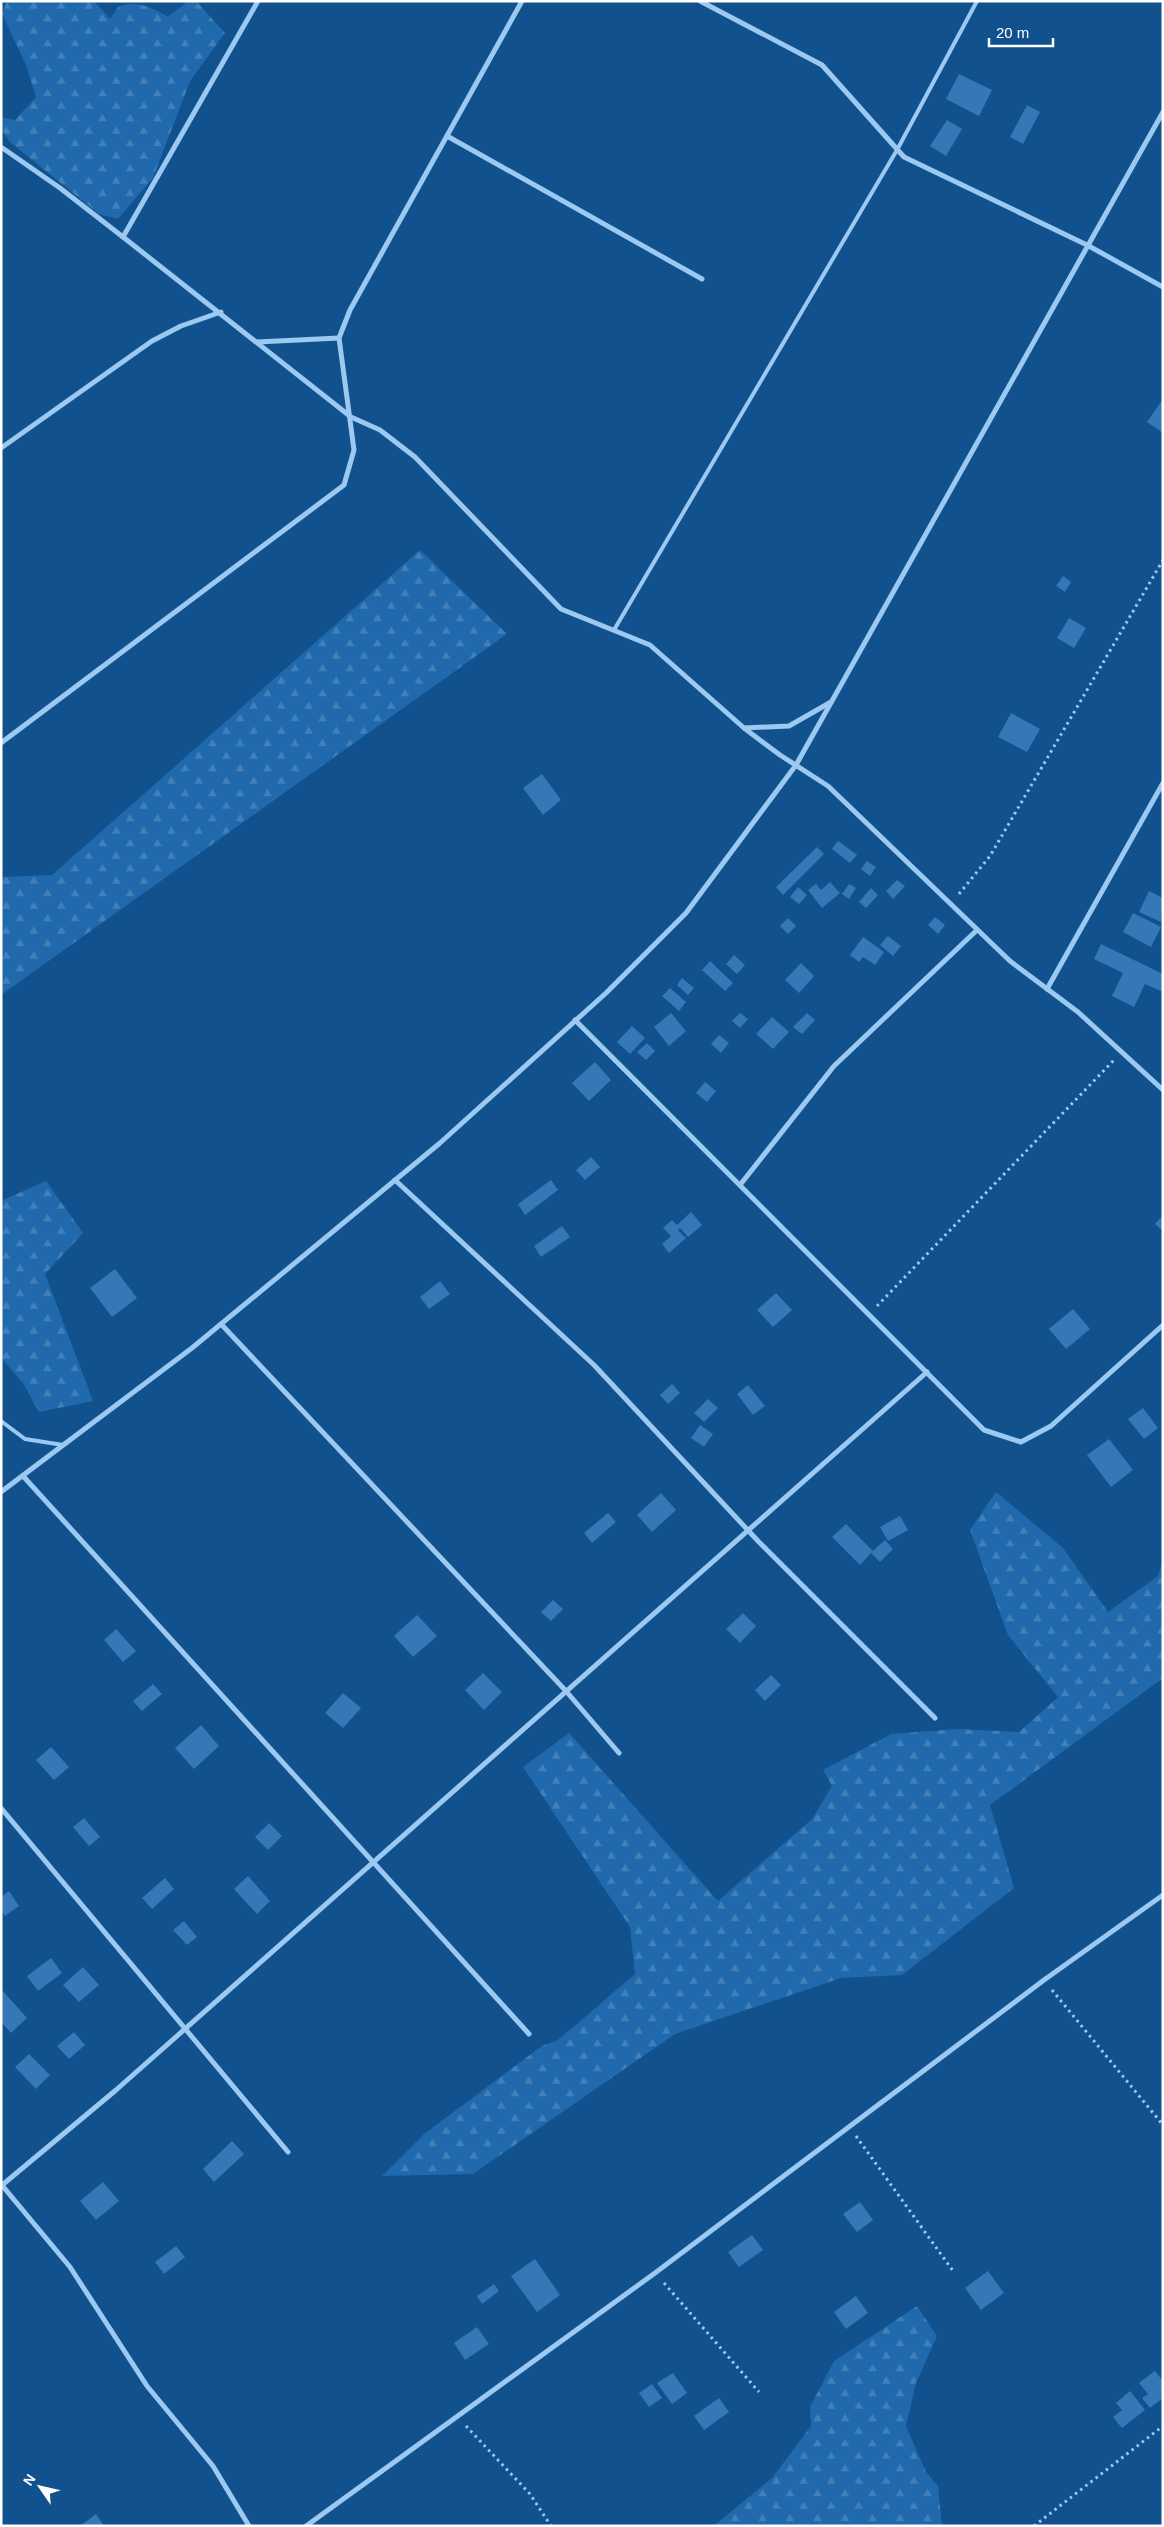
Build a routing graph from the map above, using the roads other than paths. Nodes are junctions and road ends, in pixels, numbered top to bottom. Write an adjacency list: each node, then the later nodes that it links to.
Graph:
1 (258, 1): 9 (street)
2 (522, 1): 6 (street)
3 (700, 1): 8 (street)
4 (977, 1): 8 (lane)
5 (1163, 112): 10 (street)
6 (447, 136): 11 (street); 14 (street)
7 (1, 147): 9 (street)
8 (897, 150): 10 (street); 18 (lane)
9 (123, 237): 13 (street)
10 (1087, 245): 12 (street); 19 (street)
11 (702, 279)
12 (1163, 287)
13 (221, 312): 15 (street); 17 (street)
14 (339, 338): 15 (street); 16 (street)
15 (256, 342): 16 (street)
16 (351, 417): 18 (street); 21 (street)
17 (1, 448)
18 (614, 630): 20 (street)
19 (832, 702): 20 (street); 22 (street)
20 (744, 728): 22 (street)
21 (1, 743)
22 (796, 765): 24 (street); 26 (street)
23 (1163, 783): 25 (street)
24 (977, 930): 25 (street); 29 (street)
25 (1047, 989): 27 (street)
26 (575, 1020): 28 (street); 29 (street)
27 (1163, 1090)
28 (395, 1180): 30 (street); 37 (street)
29 (740, 1185): 32 (street)
30 (221, 1324): 34 (street); 38 (street)
31 (1163, 1325): 32 (street)
32 (927, 1372): 37 (street)
33 (1, 1421): 34 (lane)
34 (64, 1445): 35 (street)
35 (23, 1476): 36 (street); 42 (street)
36 (1, 1492)
37 (748, 1530): 38 (street); 39 (street)
38 (566, 1691): 40 (street); 42 (street)
39 (935, 1718)
40 (619, 1753)
41 (1, 1808): 44 (street)
42 (374, 1861): 44 (street); 45 (street)
43 (1163, 1895): 49 (street)
44 (185, 2028): 46 (street); 47 (street)
45 (529, 2034)
46 (288, 2152)
47 (1, 2185): 48 (street)
48 (249, 2526)
49 (306, 2526)

